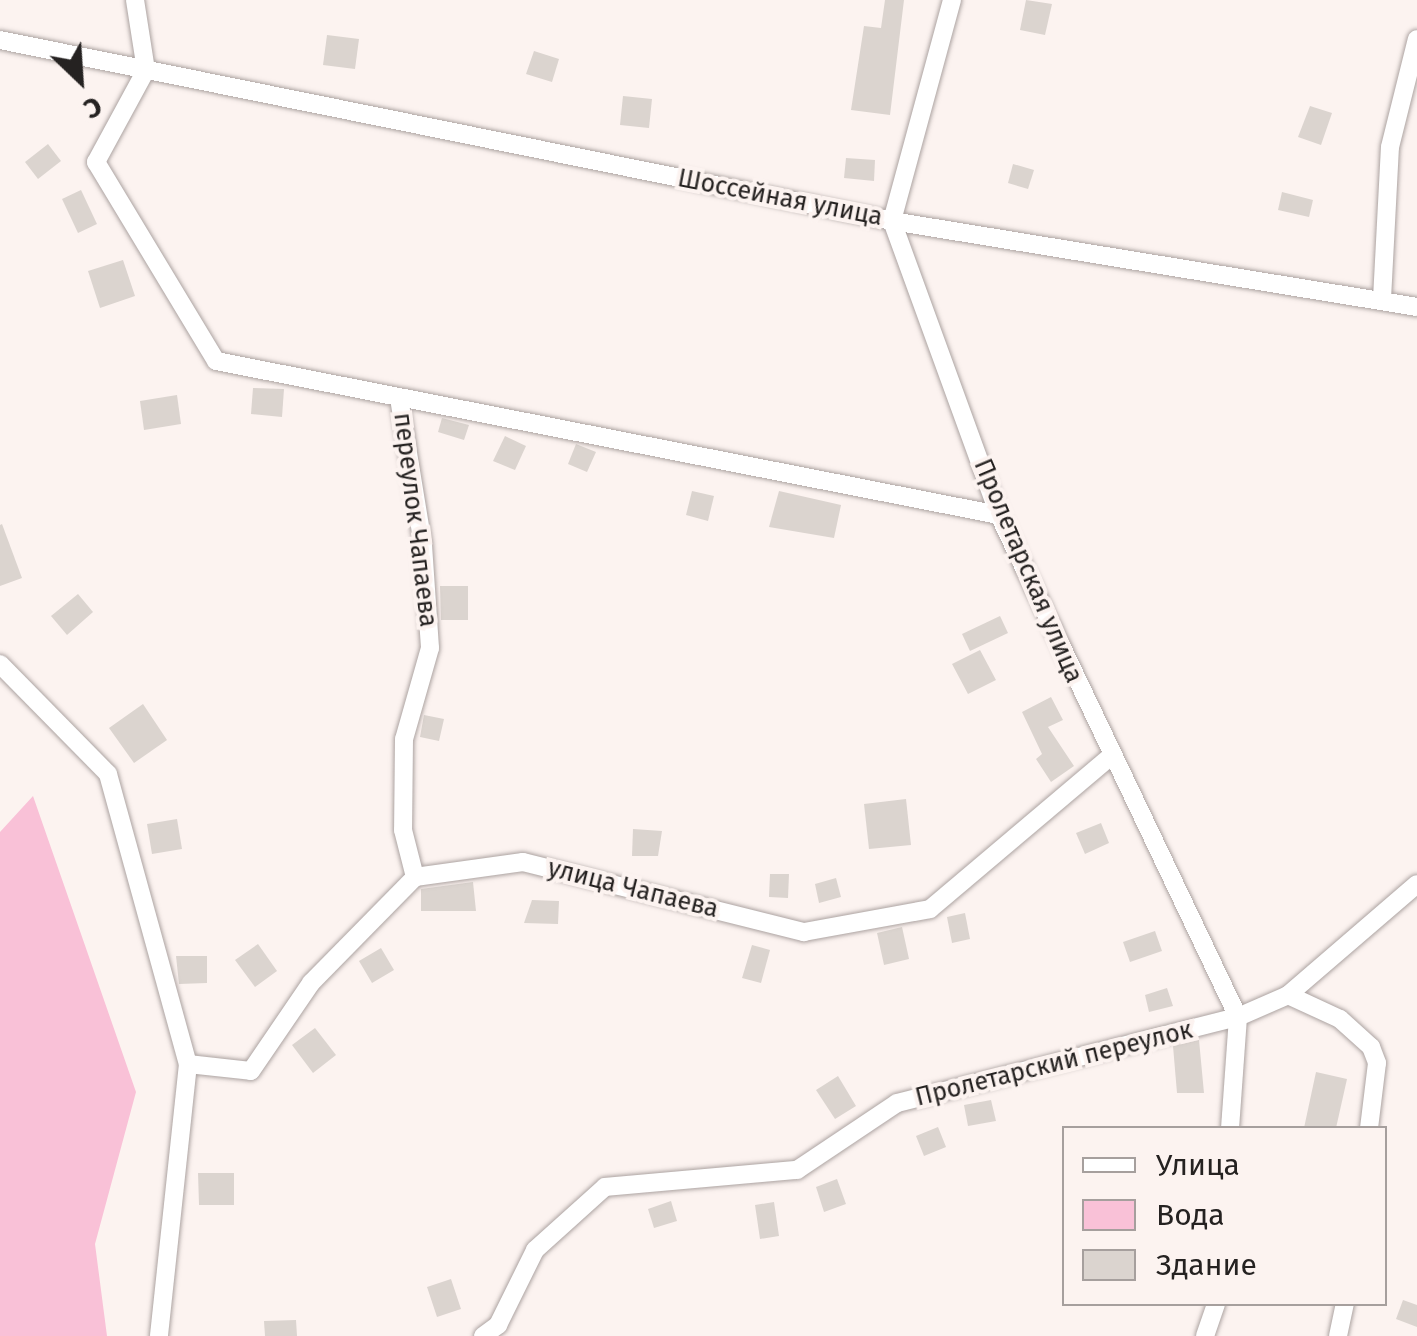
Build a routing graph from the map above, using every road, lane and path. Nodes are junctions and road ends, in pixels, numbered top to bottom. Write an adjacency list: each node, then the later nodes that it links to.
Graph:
1 (135, 0): 5 (street)
2 (952, 0): 6 (street)
3 (1417, 38): 7 (street)
4 (0, 40): 5 (street, Шоссейная улица)
5 (146, 70): 6 (street, Шоссейная улица); 9 (street)
6 (892, 220): 7 (street, Шоссейная улица); 10 (street, Пролетарская улица)
7 (1382, 300): 8 (street, Шоссейная улица)
8 (1417, 307)
9 (400, 398): 10 (street); 13 (street, переулок Чапаева)
10 (998, 515): 12 (street, Пролетарская улица)
11 (0, 664): 17 (street)
12 (1110, 756): 13 (street, улица Чапаева); 16 (street, Пролетарская улица)
13 (415, 877): 17 (street)
14 (1417, 884): 15 (street, Пролетарский переулок)
15 (1288, 994): 16 (street, Пролетарский переулок); 19 (street)
16 (1238, 1018): 18 (street); 23 (street, Пролетарский переулок)
17 (188, 1064): 22 (street)
18 (1230, 1126)
19 (1369, 1126)
20 (1215, 1306): 24 (street)
21 (1345, 1306): 25 (street)
22 (159, 1336)
23 (483, 1336)
24 (1204, 1336)
25 (1338, 1336)

